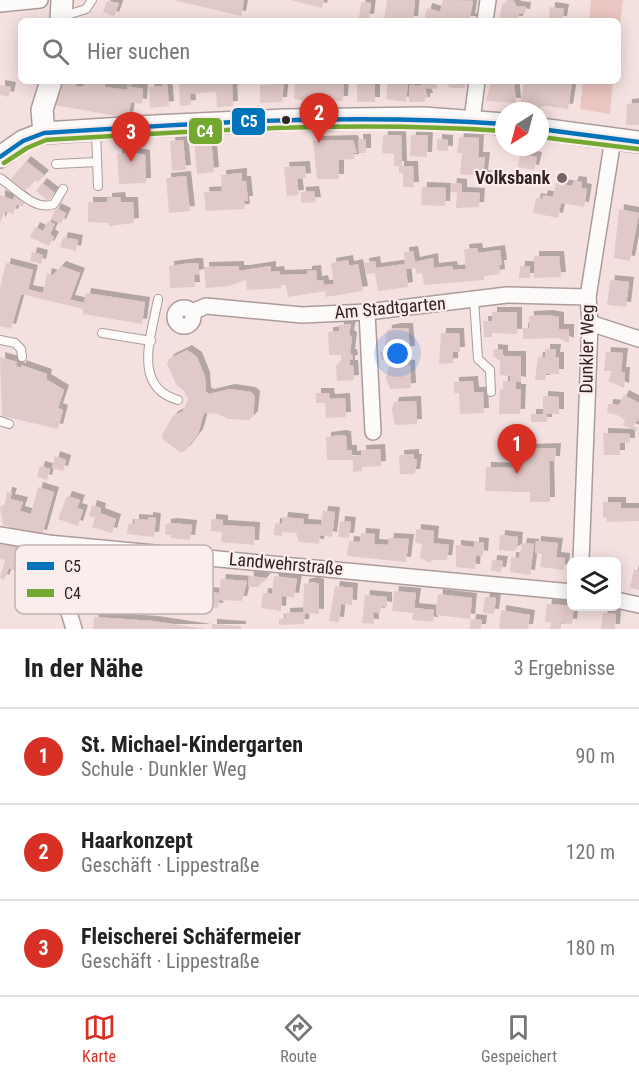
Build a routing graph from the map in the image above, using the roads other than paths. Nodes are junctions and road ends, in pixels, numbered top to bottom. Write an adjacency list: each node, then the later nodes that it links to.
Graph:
1 (40, 0): 4 (street)
2 (92, 0): 5 (lane)
3 (488, 0): 6 (street)
4 (0, 4)
5 (62, 12)
6 (485, 18)
7 (50, 84): 13 (main road)
8 (477, 84): 9 (street)
9 (472, 120): 10 (main road); 11 (main road)
10 (495, 123)
11 (96, 130): 13 (main road); 17 (lane)
12 (549, 130): 14 (main road)
13 (44, 133): 16 (main road)
14 (613, 139): 15 (main road); 22 (street, Dunkler Weg)
15 (639, 142)
16 (0, 157)
17 (98, 162): 18 (lane); 20 (lane)
18 (56, 164)
19 (0, 178): 21 (lane)
20 (98, 186)
21 (63, 189)
22 (588, 297): 24 (street, Am Stadtgarten); 27 (street, Dunkler Weg)
23 (158, 299): 31 (lane)
24 (474, 299): 26 (street, Am Stadtgarten); 33 (lane)
25 (192, 312): 26 (street, Am Stadtgarten)
26 (367, 312): 37 (street)
27 (590, 323): 30 (street); 41 (street, Dunkler Weg)
28 (102, 333): 31 (lane)
29 (0, 339): 32 (lane)
30 (639, 339)
31 (151, 341): 34 (lane)
32 (22, 357)
33 (491, 392)
34 (178, 400)
35 (0, 421): 36 (lane)
36 (9, 424)
37 (373, 432)
38 (0, 535): 39 (street, Landwehrstraße)
39 (48, 543): 40 (street, Landwehrstraße)
40 (69, 545)
41 (581, 557)
42 (213, 558): 43 (street, Landwehrstraße)
43 (567, 592)
44 (621, 601): 45 (street)
45 (639, 605)
46 (69, 614): 47 (street)
47 (74, 629)

